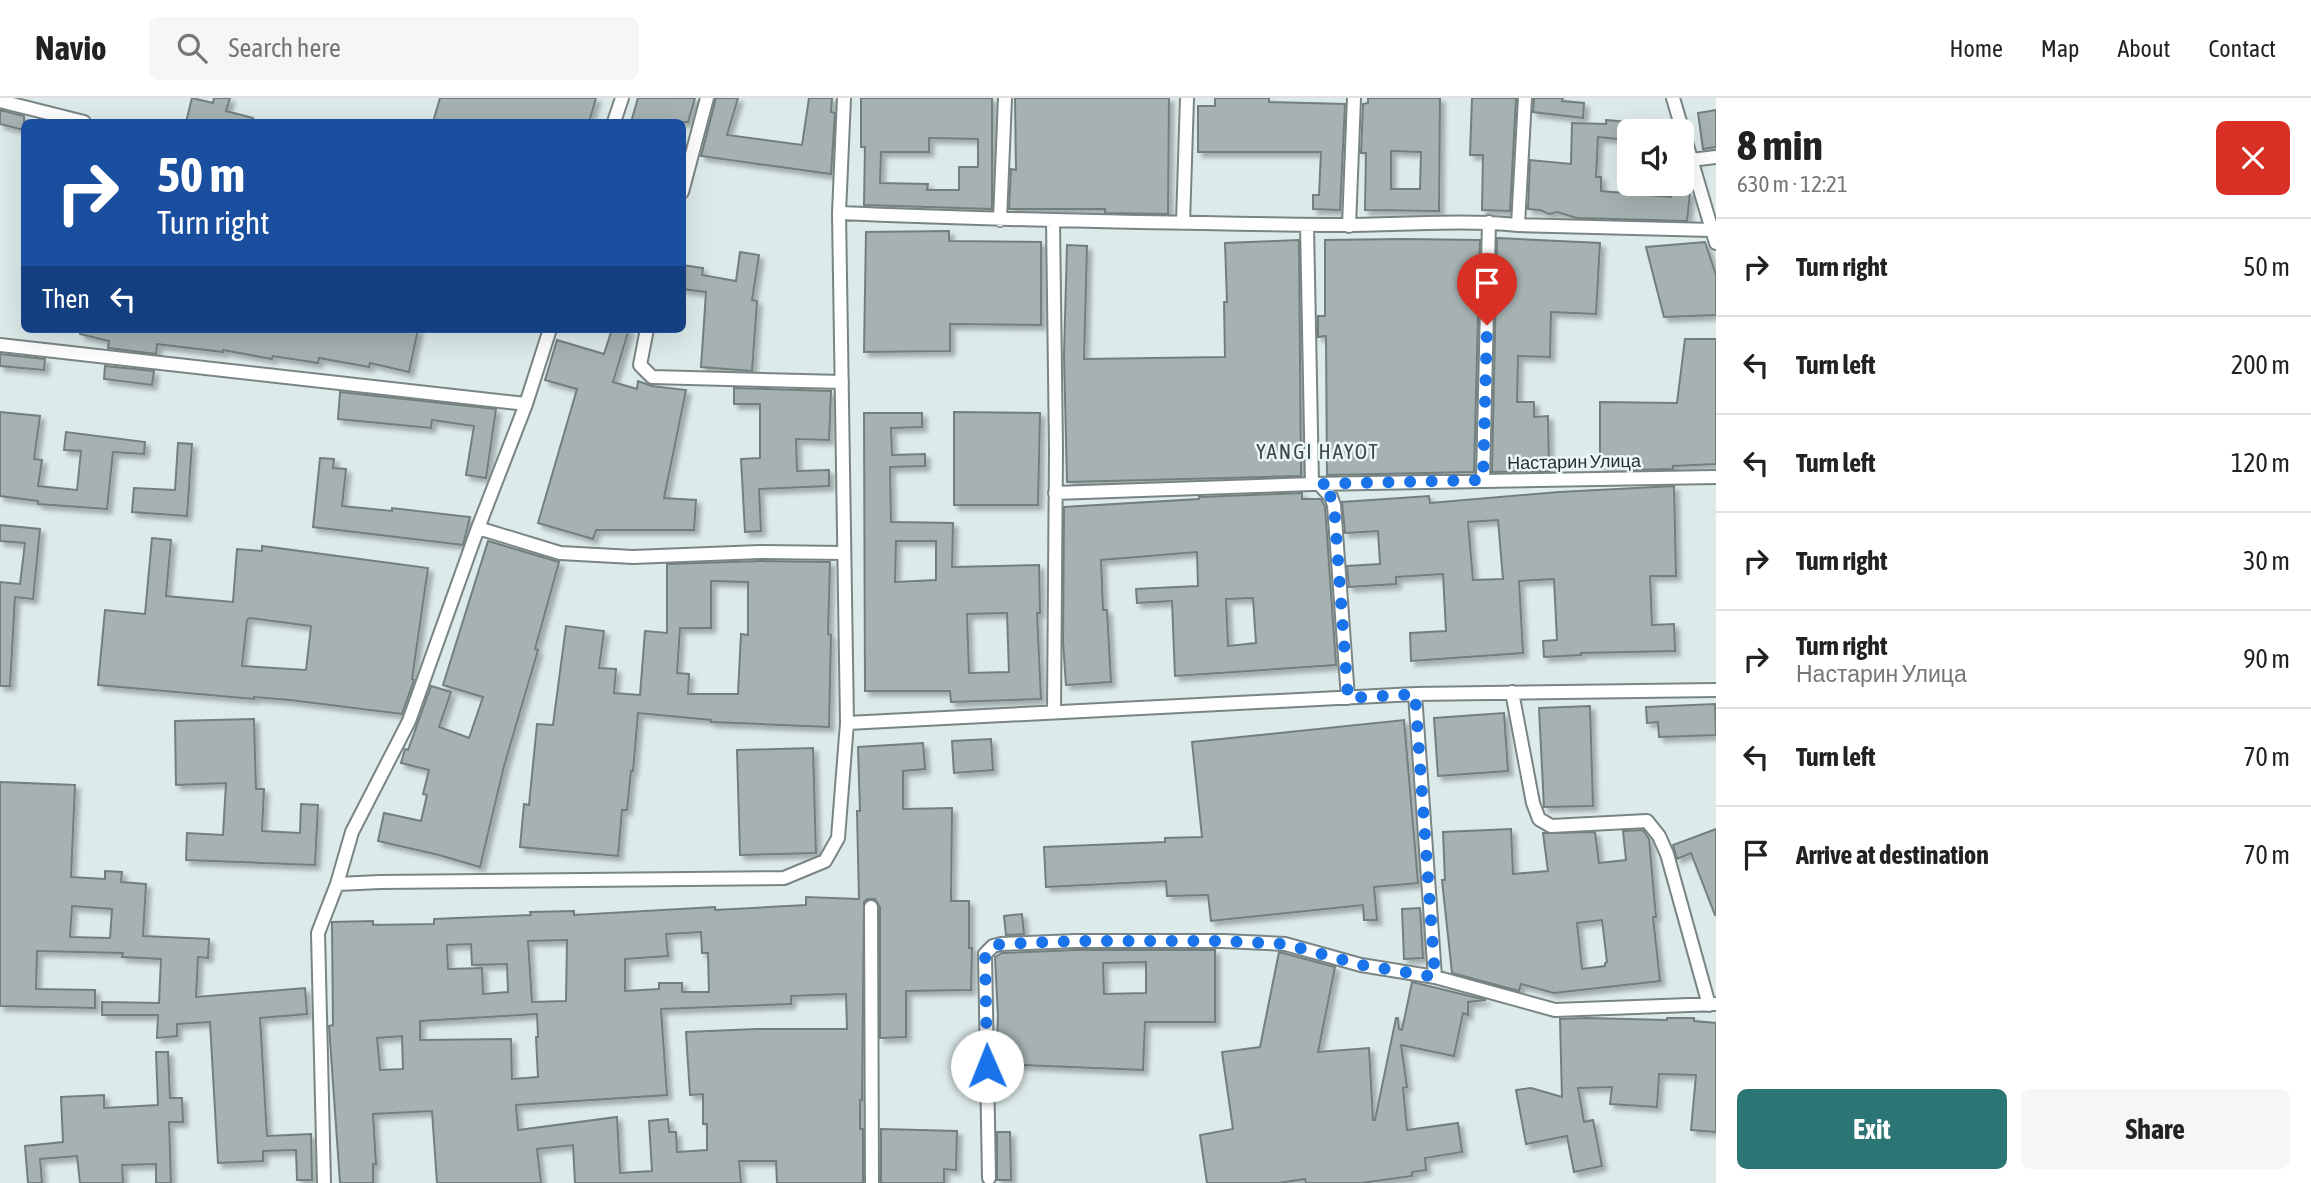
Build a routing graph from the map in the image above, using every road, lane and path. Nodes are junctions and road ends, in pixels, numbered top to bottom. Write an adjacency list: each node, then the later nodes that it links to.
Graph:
1 (622, 98): 11 (street)
2 (707, 98): 16 (street)
3 (844, 98): 17 (street)
4 (1005, 98): 18 (street)
5 (1187, 98): 21 (street)
6 (1354, 98): 24 (street)
7 (1525, 98): 23 (street)
8 (1672, 98): 12 (street)
9 (0, 101): 10 (street)
10 (72, 119)
11 (615, 119)
12 (1678, 119)
13 (1716, 158): 14 (street)
14 (1694, 160)
15 (1694, 170): 25 (street)
16 (686, 177)
17 (839, 213): 18 (street); 29 (street)
18 (1000, 220): 19 (street)
19 (1053, 221): 21 (street); 34 (street)
20 (1489, 222): 23 (street); 24 (street); 32 (street)
21 (1183, 223): 22 (street)
22 (1307, 225): 24 (street); 33 (street)
23 (1518, 225): 25 (street)
24 (1349, 226)
25 (1714, 237)
26 (549, 333): 30 (street)
27 (646, 333): 29 (street)
28 (0, 345): 30 (street)
29 (842, 382): 36 (street)
30 (526, 404): 35 (street)
31 (1716, 477): 32 (street, Настарин Улица)
32 (1483, 480): 33 (street, Настарин Улица)
33 (1315, 484): 34 (street, Настарин Улица); 40 (street)
34 (1055, 493): 41 (street)
35 (478, 528): 36 (street); 43 (street)
36 (844, 553): 42 (street)
37 (1716, 690): 38 (street)
38 (1512, 692): 39 (street); 46 (street)
39 (1415, 694): 40 (street); 45 (street)
40 (1348, 698): 41 (street)
41 (1054, 712): 42 (street)
42 (847, 723): 43 (street)
43 (337, 884): 48 (street)
44 (872, 907): 49 (street)
45 (1435, 977): 46 (street); 47 (street)
46 (1712, 1004)
47 (989, 1178)
48 (324, 1183)
49 (872, 1183)

